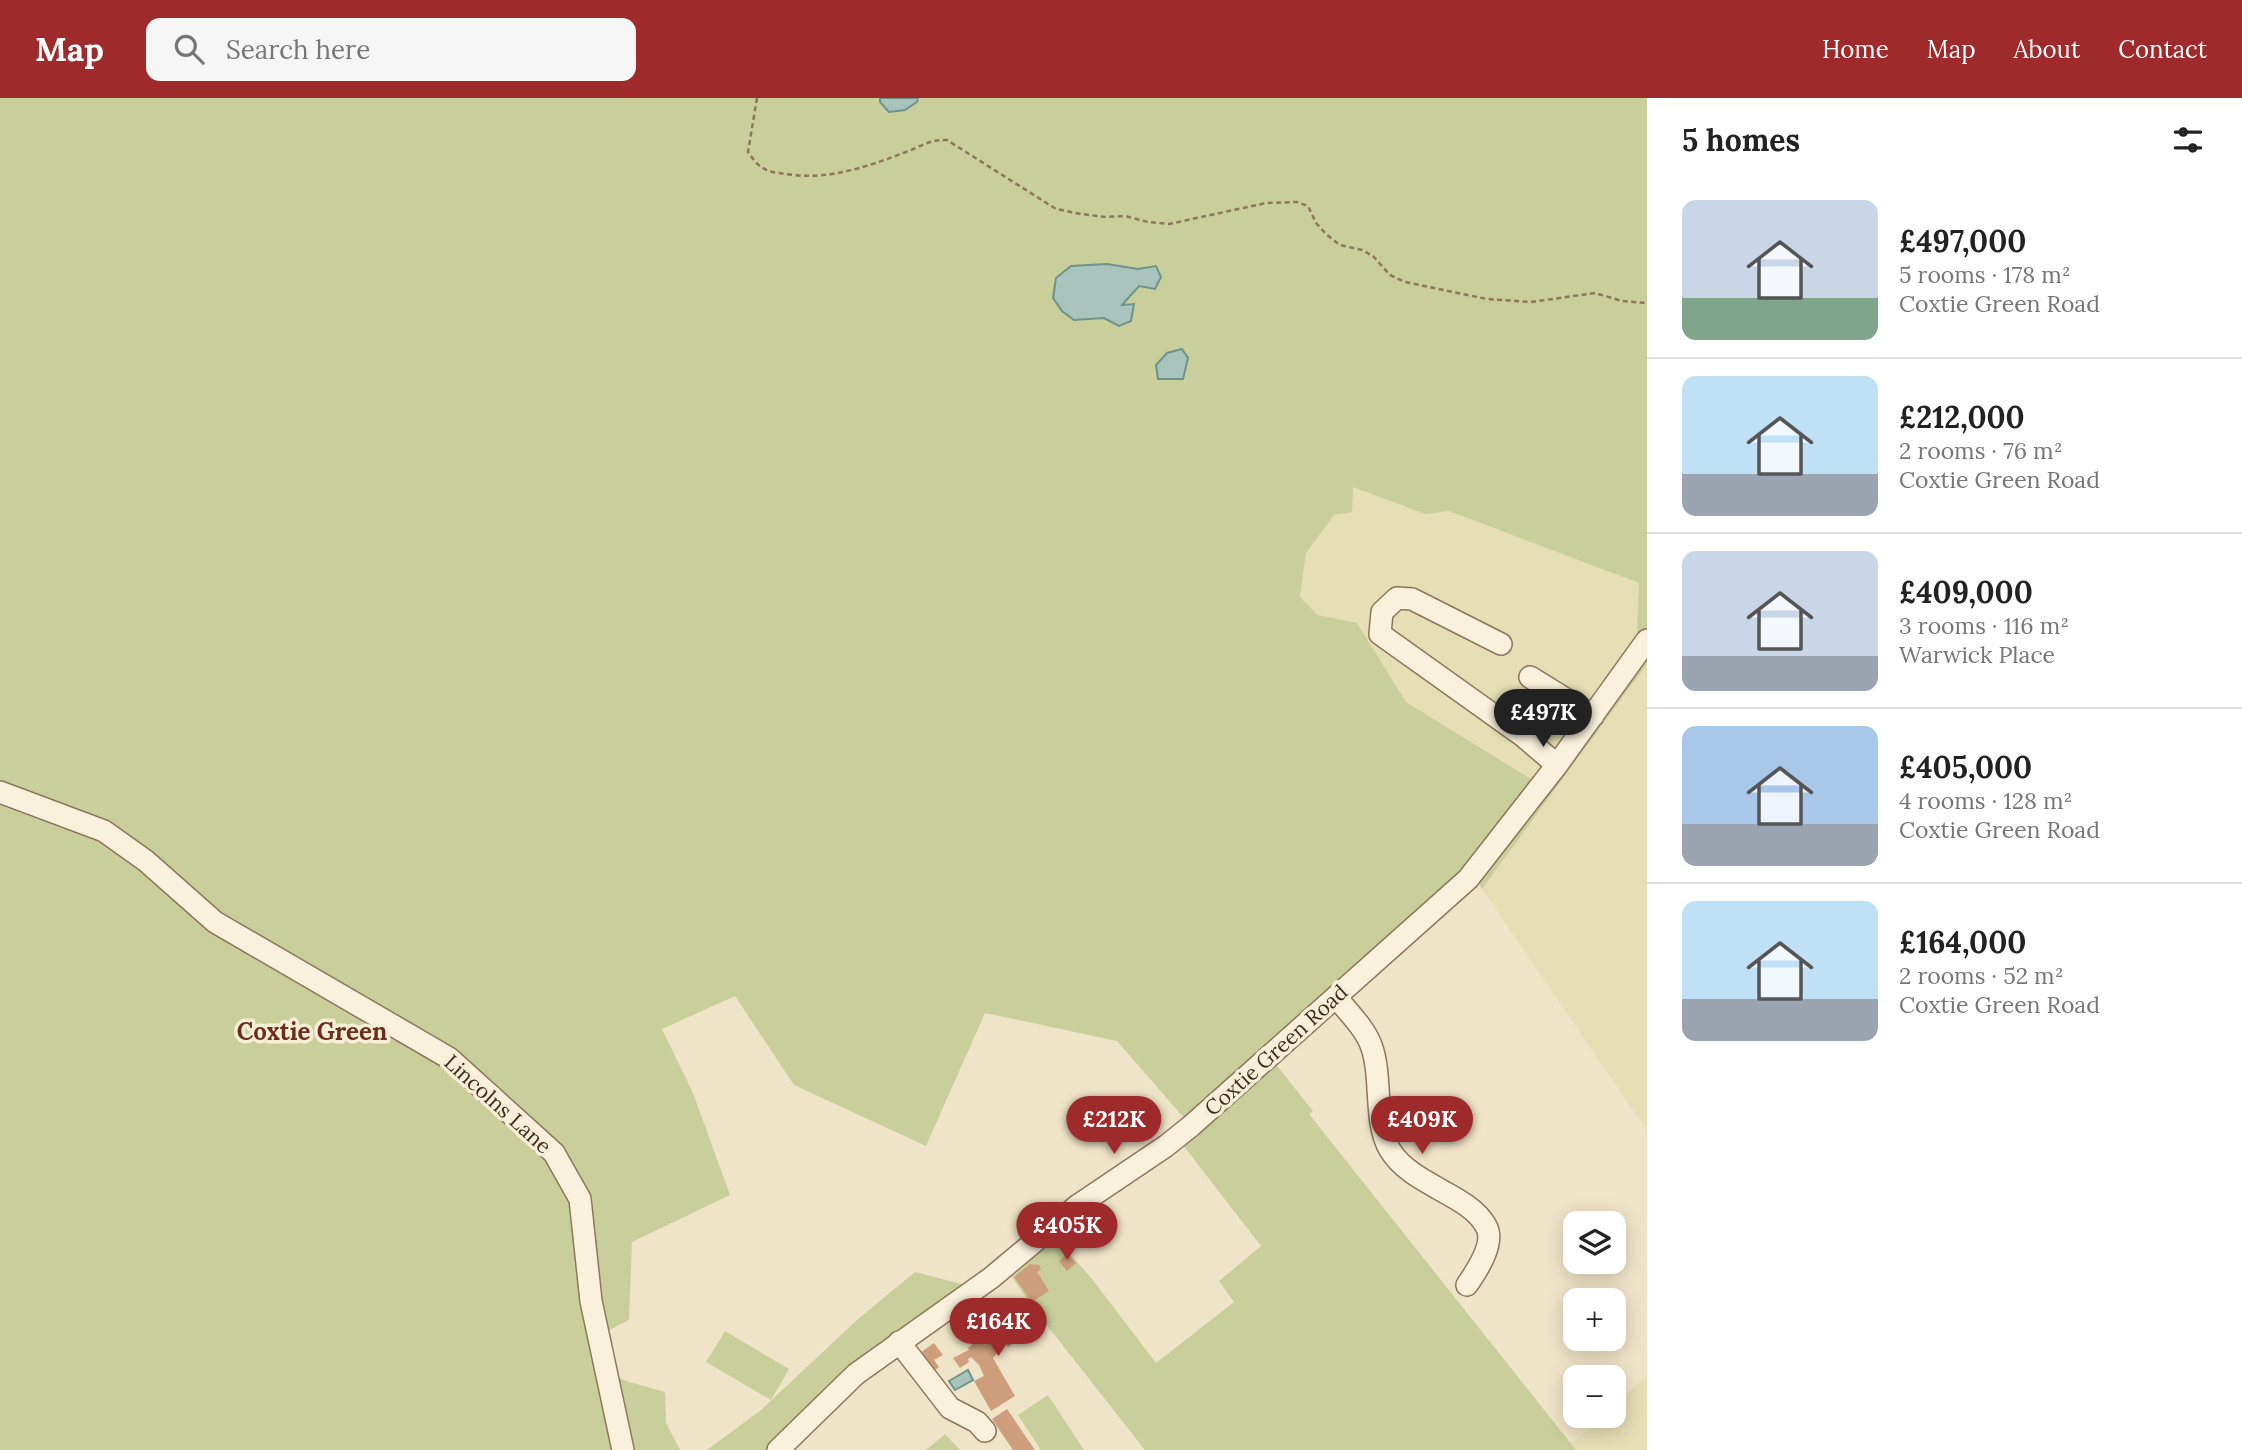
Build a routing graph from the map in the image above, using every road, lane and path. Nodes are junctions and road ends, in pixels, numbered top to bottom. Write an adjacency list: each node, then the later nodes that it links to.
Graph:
1 (757, 98): 2 (path)
2 (1647, 303)
3 (1647, 640): 6 (street, Coxtie Green Road)
4 (1501, 645): 7 (street)
5 (1530, 677): 6 (street)
6 (1593, 716): 7 (street, Coxtie Green Road)
7 (1557, 765): 9 (street, Coxtie Green Road)
8 (0, 792): 13 (street, Lincolns Lane)
9 (1336, 997): 10 (street); 11 (street, Coxtie Green Road)
10 (1467, 1285)
11 (899, 1342): 12 (street); 14 (street, Coxtie Green Road)
12 (985, 1432)
13 (623, 1450)
14 (778, 1450)

